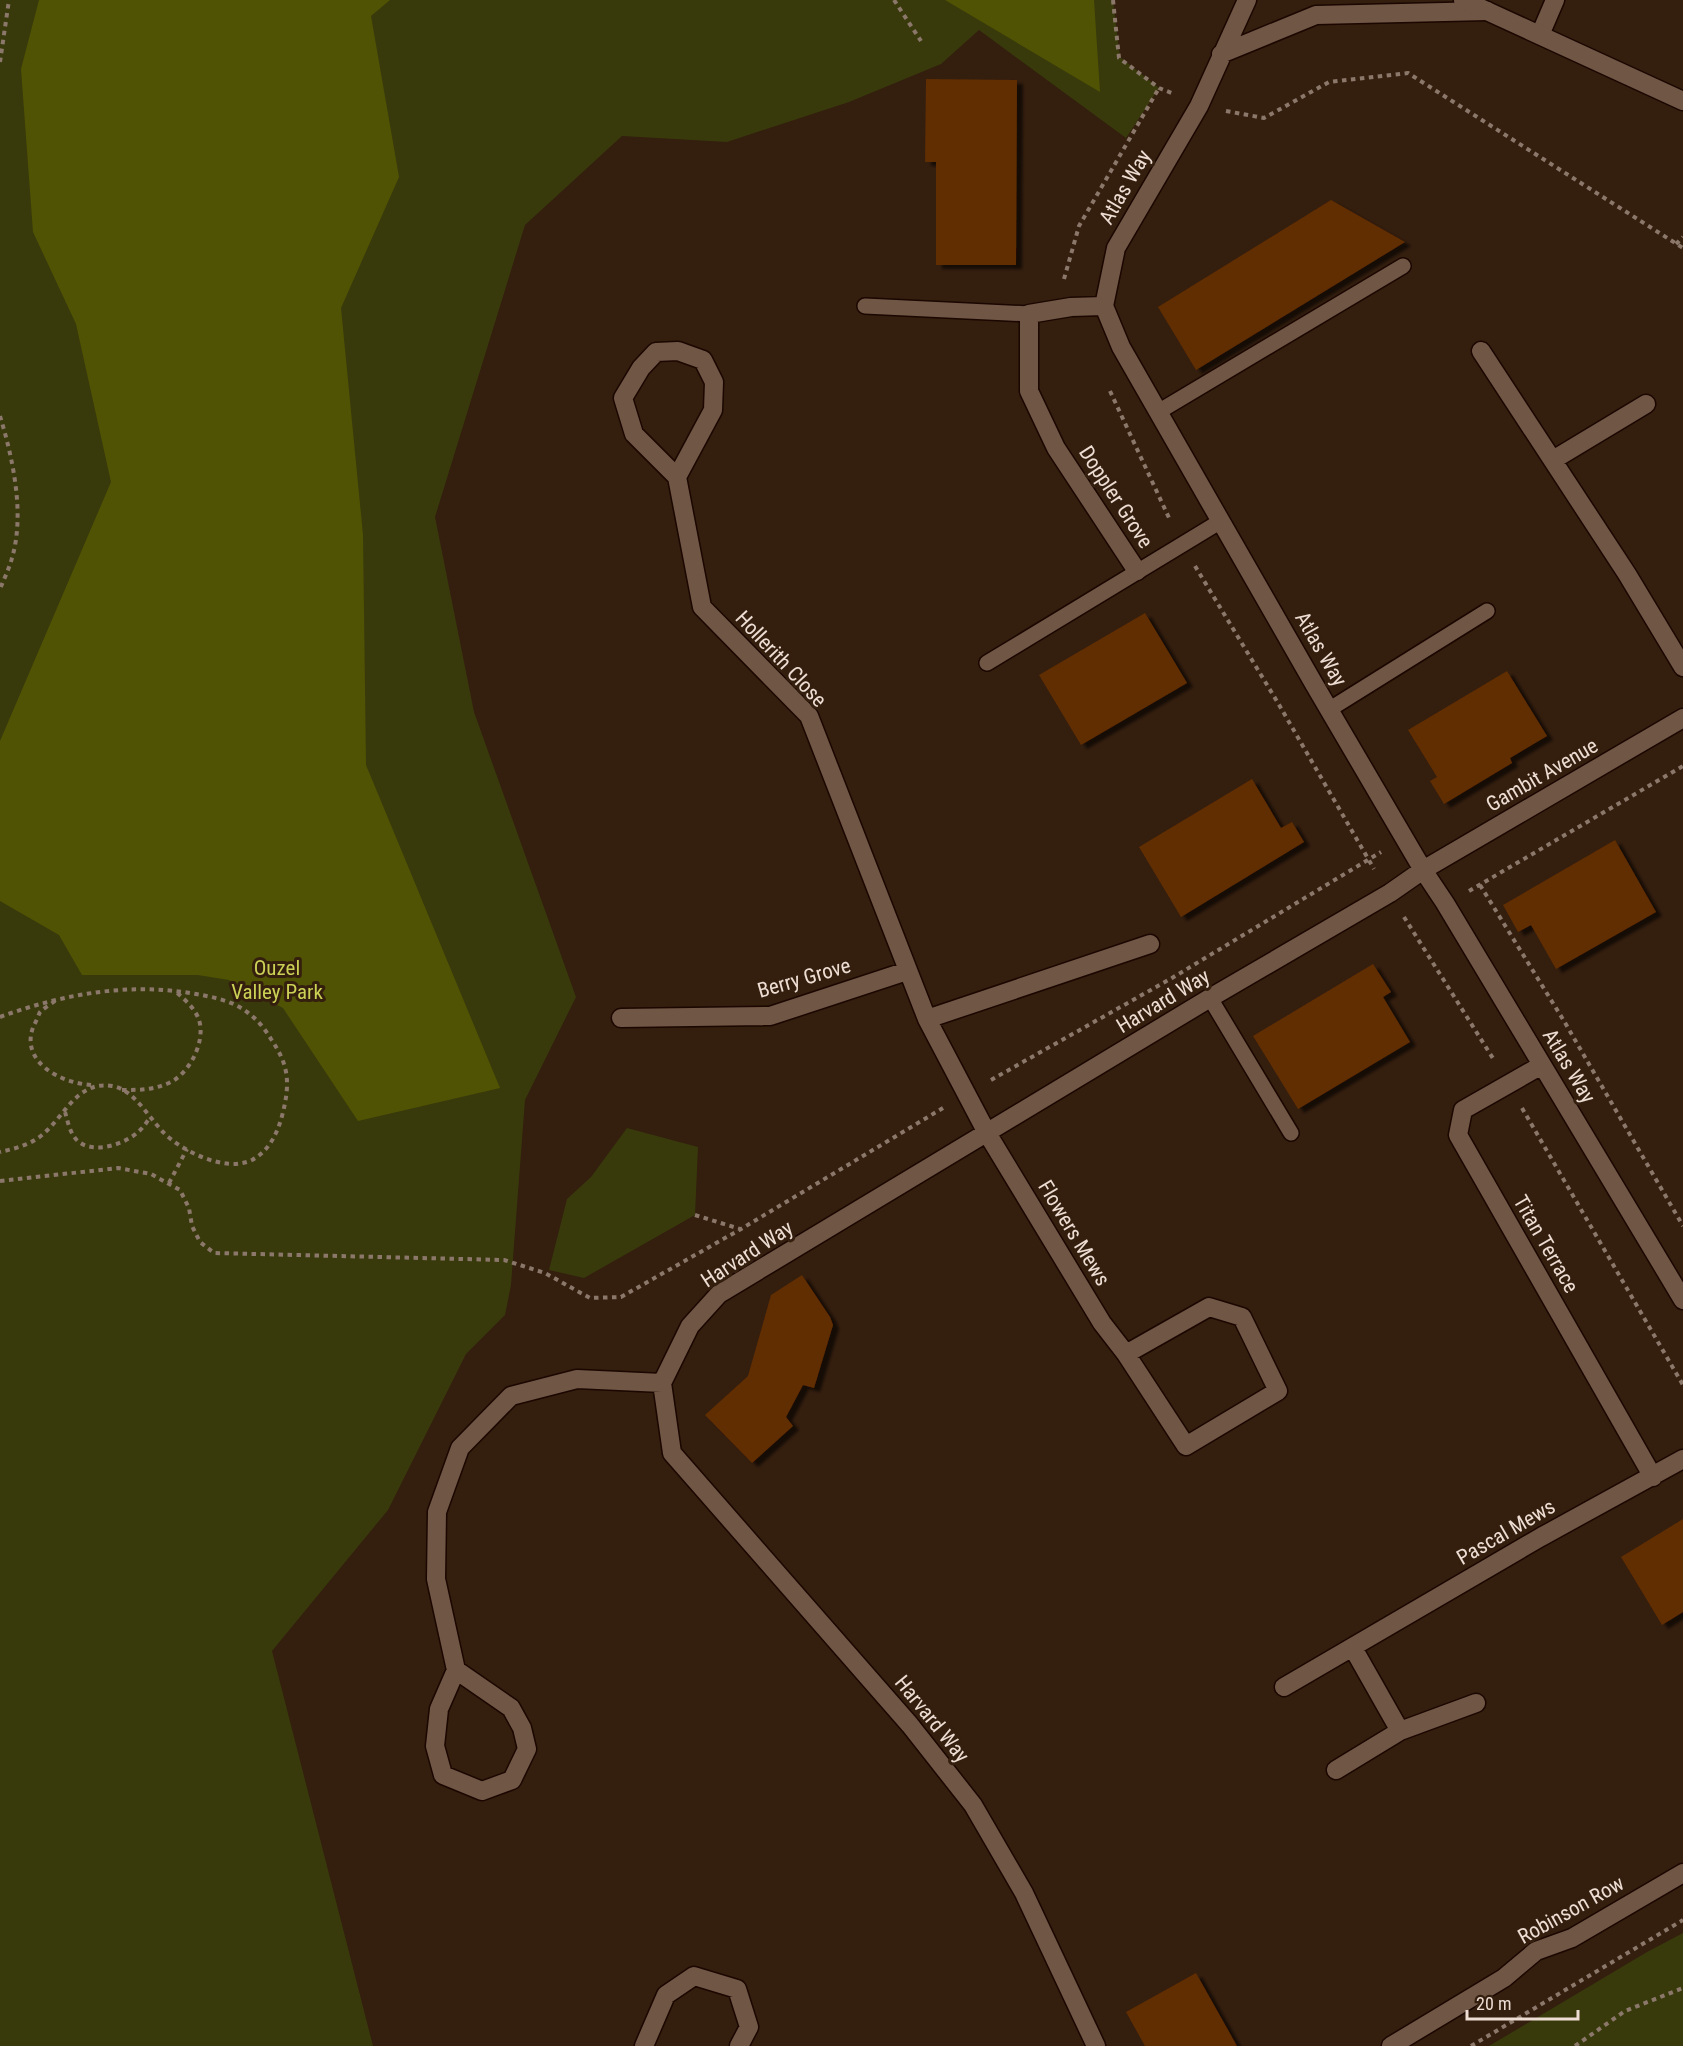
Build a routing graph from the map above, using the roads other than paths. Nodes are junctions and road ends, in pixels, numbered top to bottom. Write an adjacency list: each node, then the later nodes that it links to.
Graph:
1 (1247, 0): 6 (street, Atlas Way)
2 (1463, 0): 4 (street)
3 (1555, 0): 5 (street)
4 (1487, 11): 5 (street); 6 (street)
5 (1540, 35): 7 (street)
6 (1221, 54): 10 (street, Atlas Way)
7 (1683, 101)
8 (1403, 266): 14 (lane)
9 (865, 306): 11 (lane)
10 (1104, 306): 11 (street); 14 (street, Atlas Way)
11 (1029, 314): 18 (street, Doppler Grove)
12 (1481, 351): 15 (street)
13 (1646, 404): 15 (street)
14 (1158, 412): 17 (street, Atlas Way)
15 (1553, 460): 21 (street)
16 (677, 477): 16 (street); 26 (street, Hollerith Close)
17 (1221, 521): 18 (lane); 22 (street, Atlas Way)
18 (1137, 571): 20 (lane, Doppler Grove)
19 (1487, 611): 22 (lane)
20 (987, 663)
21 (1683, 667)
22 (1330, 709): 24 (street, Atlas Way)
23 (1683, 718): 24 (street, Gambit Avenue)
24 (1423, 870): 27 (street, Harvard Way); 30 (street, Atlas Way)
25 (1150, 944): 29 (street)
26 (907, 970): 28 (street, Berry Grove); 29 (street)
27 (1210, 998): 31 (street, Harvard Way); 32 (lane)
28 (621, 1018)
29 (927, 1019): 31 (street)
30 (1542, 1065): 33 (street, Atlas Way); 37 (street, Titan Terrace)
31 (987, 1133): 34 (street, Flowers Mews); 35 (street, Harvard Way)
32 (1290, 1133)
33 (1683, 1300)
34 (1126, 1354): 34 (street, Flowers Mews)
35 (662, 1383): 39 (street); 47 (street, Harvard Way)
36 (1683, 1459): 37 (street, Pascal Mews)
37 (1653, 1477): 38 (street, Pascal Mews)
38 (1353, 1648): 40 (street, Pascal Mews); 42 (street)
39 (456, 1670): 39 (street)
40 (1284, 1687)
41 (1476, 1703): 42 (street)
42 (1400, 1731): 43 (street)
43 (1336, 1770)
44 (1683, 1873): 48 (street, Robinson Row)
45 (644, 2046): 46 (street)
46 (739, 2046)
47 (1096, 2046)
48 (1391, 2046)

